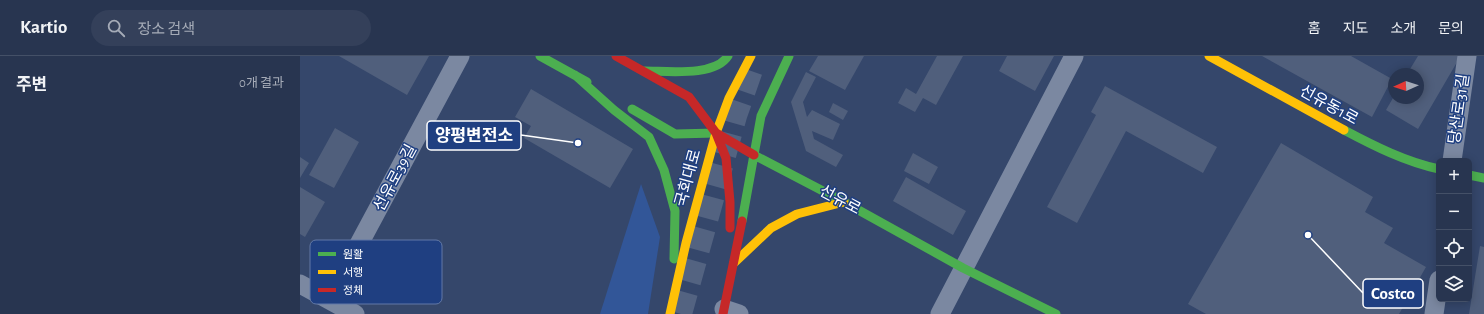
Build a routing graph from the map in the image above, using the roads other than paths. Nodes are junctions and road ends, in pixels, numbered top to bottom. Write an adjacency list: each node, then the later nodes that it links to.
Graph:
1 (460, 56): 22 (street, 선유로39길)
2 (540, 56): 13 (main road)
3 (616, 56): 10 (main road, 선유로)
4 (728, 56): 10 (main road)
5 (789, 56): 12 (main road)
6 (1074, 56): 24 (street)
7 (1209, 56): 18 (main road, 선유동1로)
8 (1467, 56): 17 (street, 당산로31길)
9 (751, 57): 11 (main road); 15 (main road, 국회대로)
10 (642, 71): 15 (main road, 선유로)
11 (752, 71)
12 (781, 72): 14 (main road); 16 (main road)
13 (575, 75): 15 (main road); 28 (main road)
14 (764, 81)
15 (716, 133): 16 (main road, 선유로); 28 (main road, 국회대로); 30 (main road)
16 (754, 155): 21 (main road, 선유로); 23 (main road)
17 (1452, 158)
18 (1436, 168)
19 (1472, 176): 20 (main road)
20 (1484, 178)
21 (844, 202): 23 (main road); 24 (main road, 선유로)
22 (361, 240)
23 (734, 263): 30 (main road)
24 (963, 268): 33 (street); 34 (main road, 선유로)
25 (300, 284): 26 (street)
26 (310, 290)
27 (1436, 300): 35 (street)
28 (673, 301): 32 (main road, 국회대로)
29 (336, 304): 31 (street)
30 (728, 308)
31 (354, 314)
32 (670, 314)
33 (940, 314)
34 (1056, 314)
35 (1434, 314)

